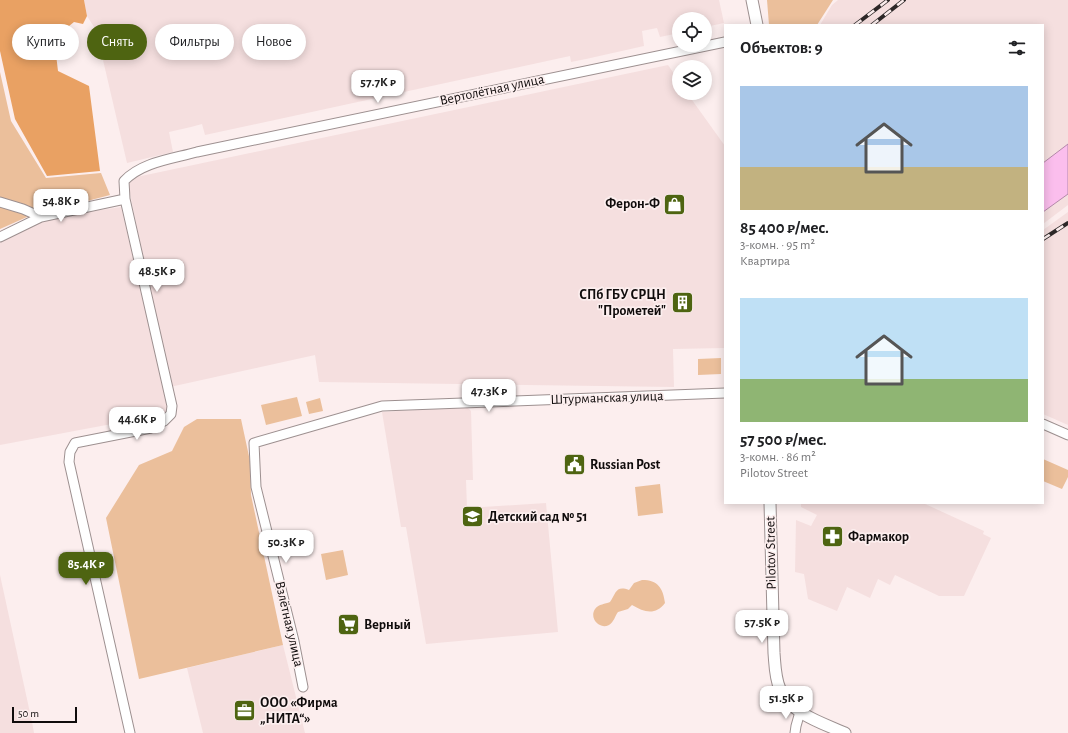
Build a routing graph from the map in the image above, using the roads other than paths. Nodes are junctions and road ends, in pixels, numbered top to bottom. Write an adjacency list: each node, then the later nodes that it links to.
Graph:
1 (752, 0): 2 (street)
2 (757, 24)
3 (724, 42): 4 (street, Вертолётная улица)
4 (125, 199): 6 (street); 15 (street)
5 (0, 202): 6 (street)
6 (41, 217): 7 (street)
7 (0, 237)
8 (724, 393): 11 (street, Штурманская улица)
9 (1044, 424): 10 (street)
10 (1068, 435)
11 (254, 443): 13 (street, Взлётная улица)
12 (770, 504): 14 (street, Pilotov Street)
13 (303, 687)
14 (800, 712): 16 (street); 17 (street, Pilotov Street)
15 (130, 733)
16 (795, 733)
17 (845, 733)

